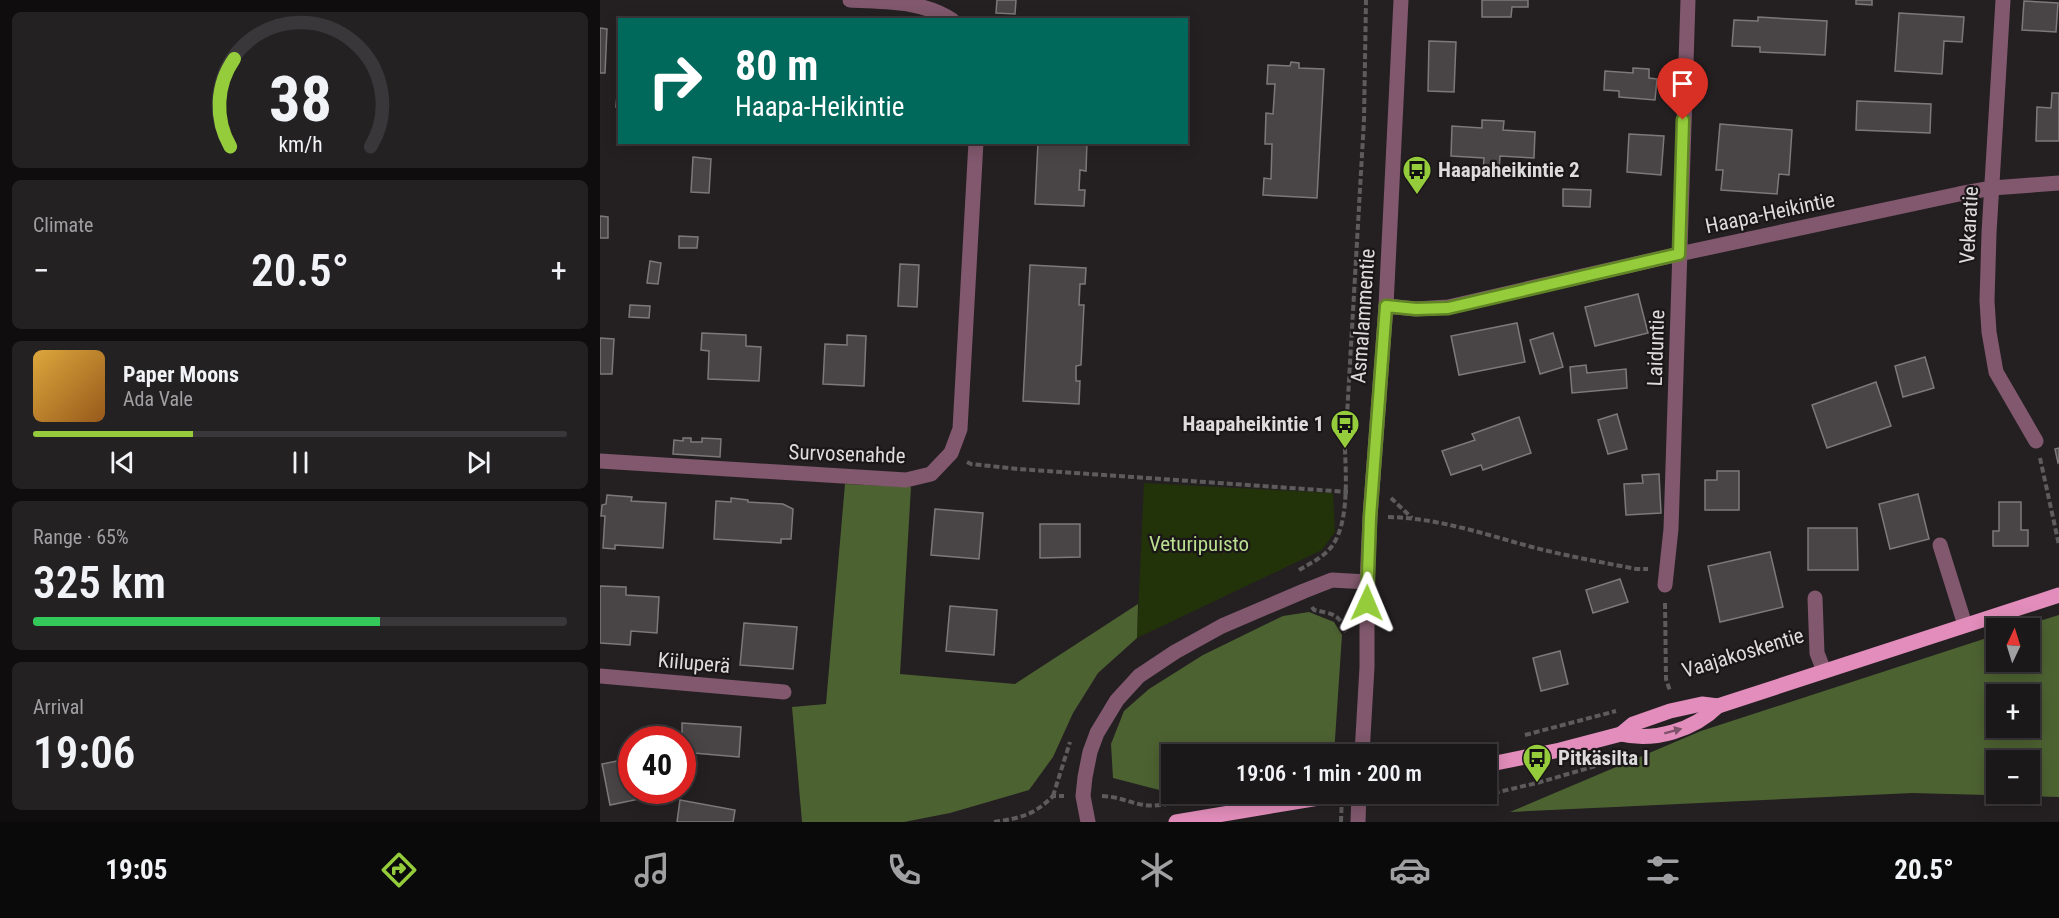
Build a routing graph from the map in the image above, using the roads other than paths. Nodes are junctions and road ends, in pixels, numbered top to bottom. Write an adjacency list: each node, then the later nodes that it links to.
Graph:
1 (850, 0): 5 (street)
2 (1401, 0): 10 (street, Asmalammentie)
3 (1688, 0): 9 (street, Laiduntie)
4 (2003, 0): 8 (street, Vekaratie)
5 (948, 18)
6 (976, 144): 12 (street, Survosenahde)
7 (2059, 183): 8 (street, Haapa-Heikintie)
8 (1992, 188): 9 (street, Haapa-Heikintie); 11 (street, Vekaratie)
9 (1679, 254): 10 (street, Haapa-Heikintie); 14 (street, Laiduntie)
10 (1386, 306): 15 (street, Asmalammentie)
11 (2036, 441)
12 (600, 460)
13 (1940, 544): 18 (street)
14 (1666, 578)
15 (1367, 582): 24 (street, Asmalammentie); 28 (street)
16 (2059, 595): 18 (main road, Vaajakoskentie)
17 (1815, 598): 19 (street)
18 (1965, 625): 19 (main road, Vaajakoskentie)
19 (1824, 671): 22 (main road, Vaajakoskentie)
20 (600, 676): 21 (street, Kiiluperä)
21 (784, 692)
22 (1718, 706): 23 (main road, Vaajakoskentie); 23 (main road, Vaajakoskentie, one-way to 22)
23 (1622, 734): 25 (main road, Vaajakoskentie)
24 (1362, 744)
25 (1497, 763)
26 (1283, 804): 29 (main road)
27 (1359, 804): 30 (street)
28 (1088, 822)
29 (1176, 822)
30 (1358, 822)

